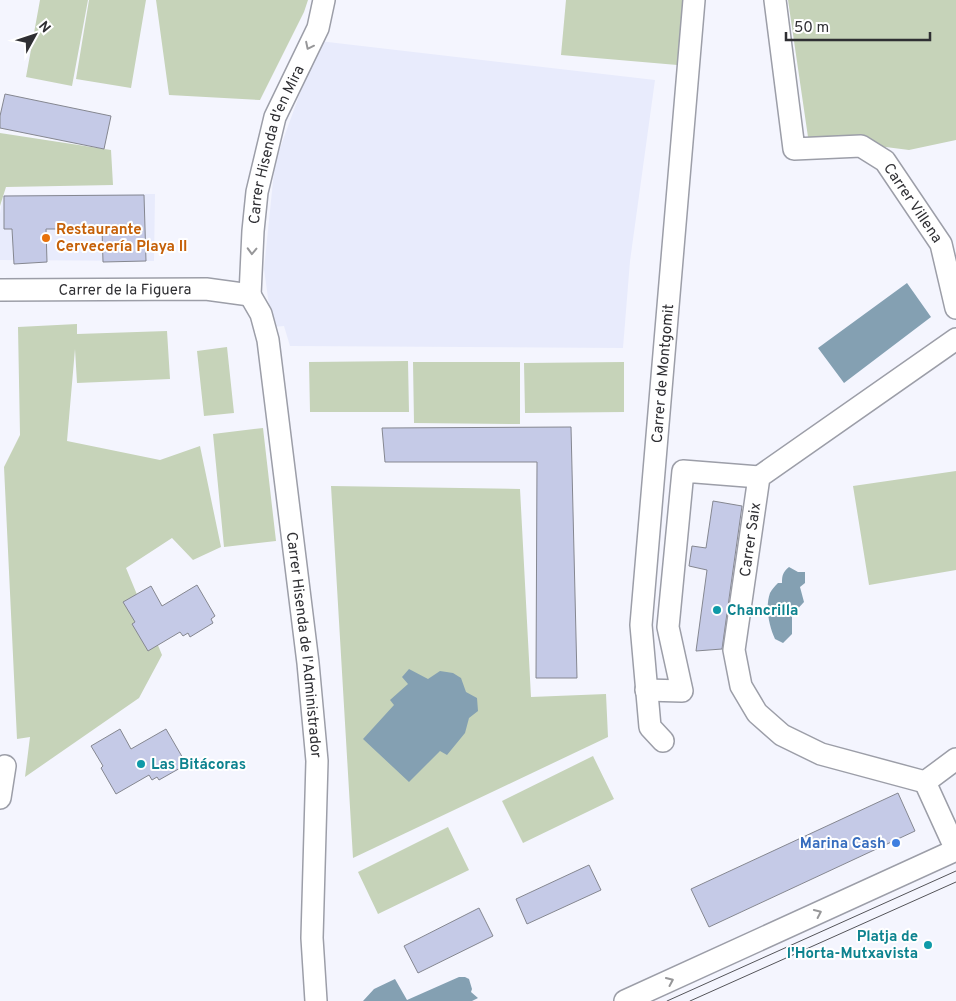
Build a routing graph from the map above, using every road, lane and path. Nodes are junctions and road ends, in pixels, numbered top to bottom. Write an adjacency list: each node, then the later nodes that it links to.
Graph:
1 (324, 0): 5 (street, Carrer Hisenda d'en Mira, one-way to 5)
2 (694, 0): 9 (street, Carrer de Montgomit)
3 (775, 0): 6 (street, Carrer Villena)
4 (0, 290): 5 (street, Carrer de la Figuera)
5 (250, 295): 16 (street, Carrer Hisenda de l'Administrador)
6 (956, 308)
7 (956, 339): 8 (street)
8 (759, 477): 9 (street); 13 (street, Carrer Saix)
9 (646, 690): 10 (street, Carrer de Montgomit)
10 (663, 741)
11 (956, 759): 13 (street)
12 (5, 766): 14 (street)
13 (926, 782): 15 (street)
14 (0, 798)
15 (956, 850): 17 (street, one-way to 15)
16 (316, 1001)
17 (625, 1001)

